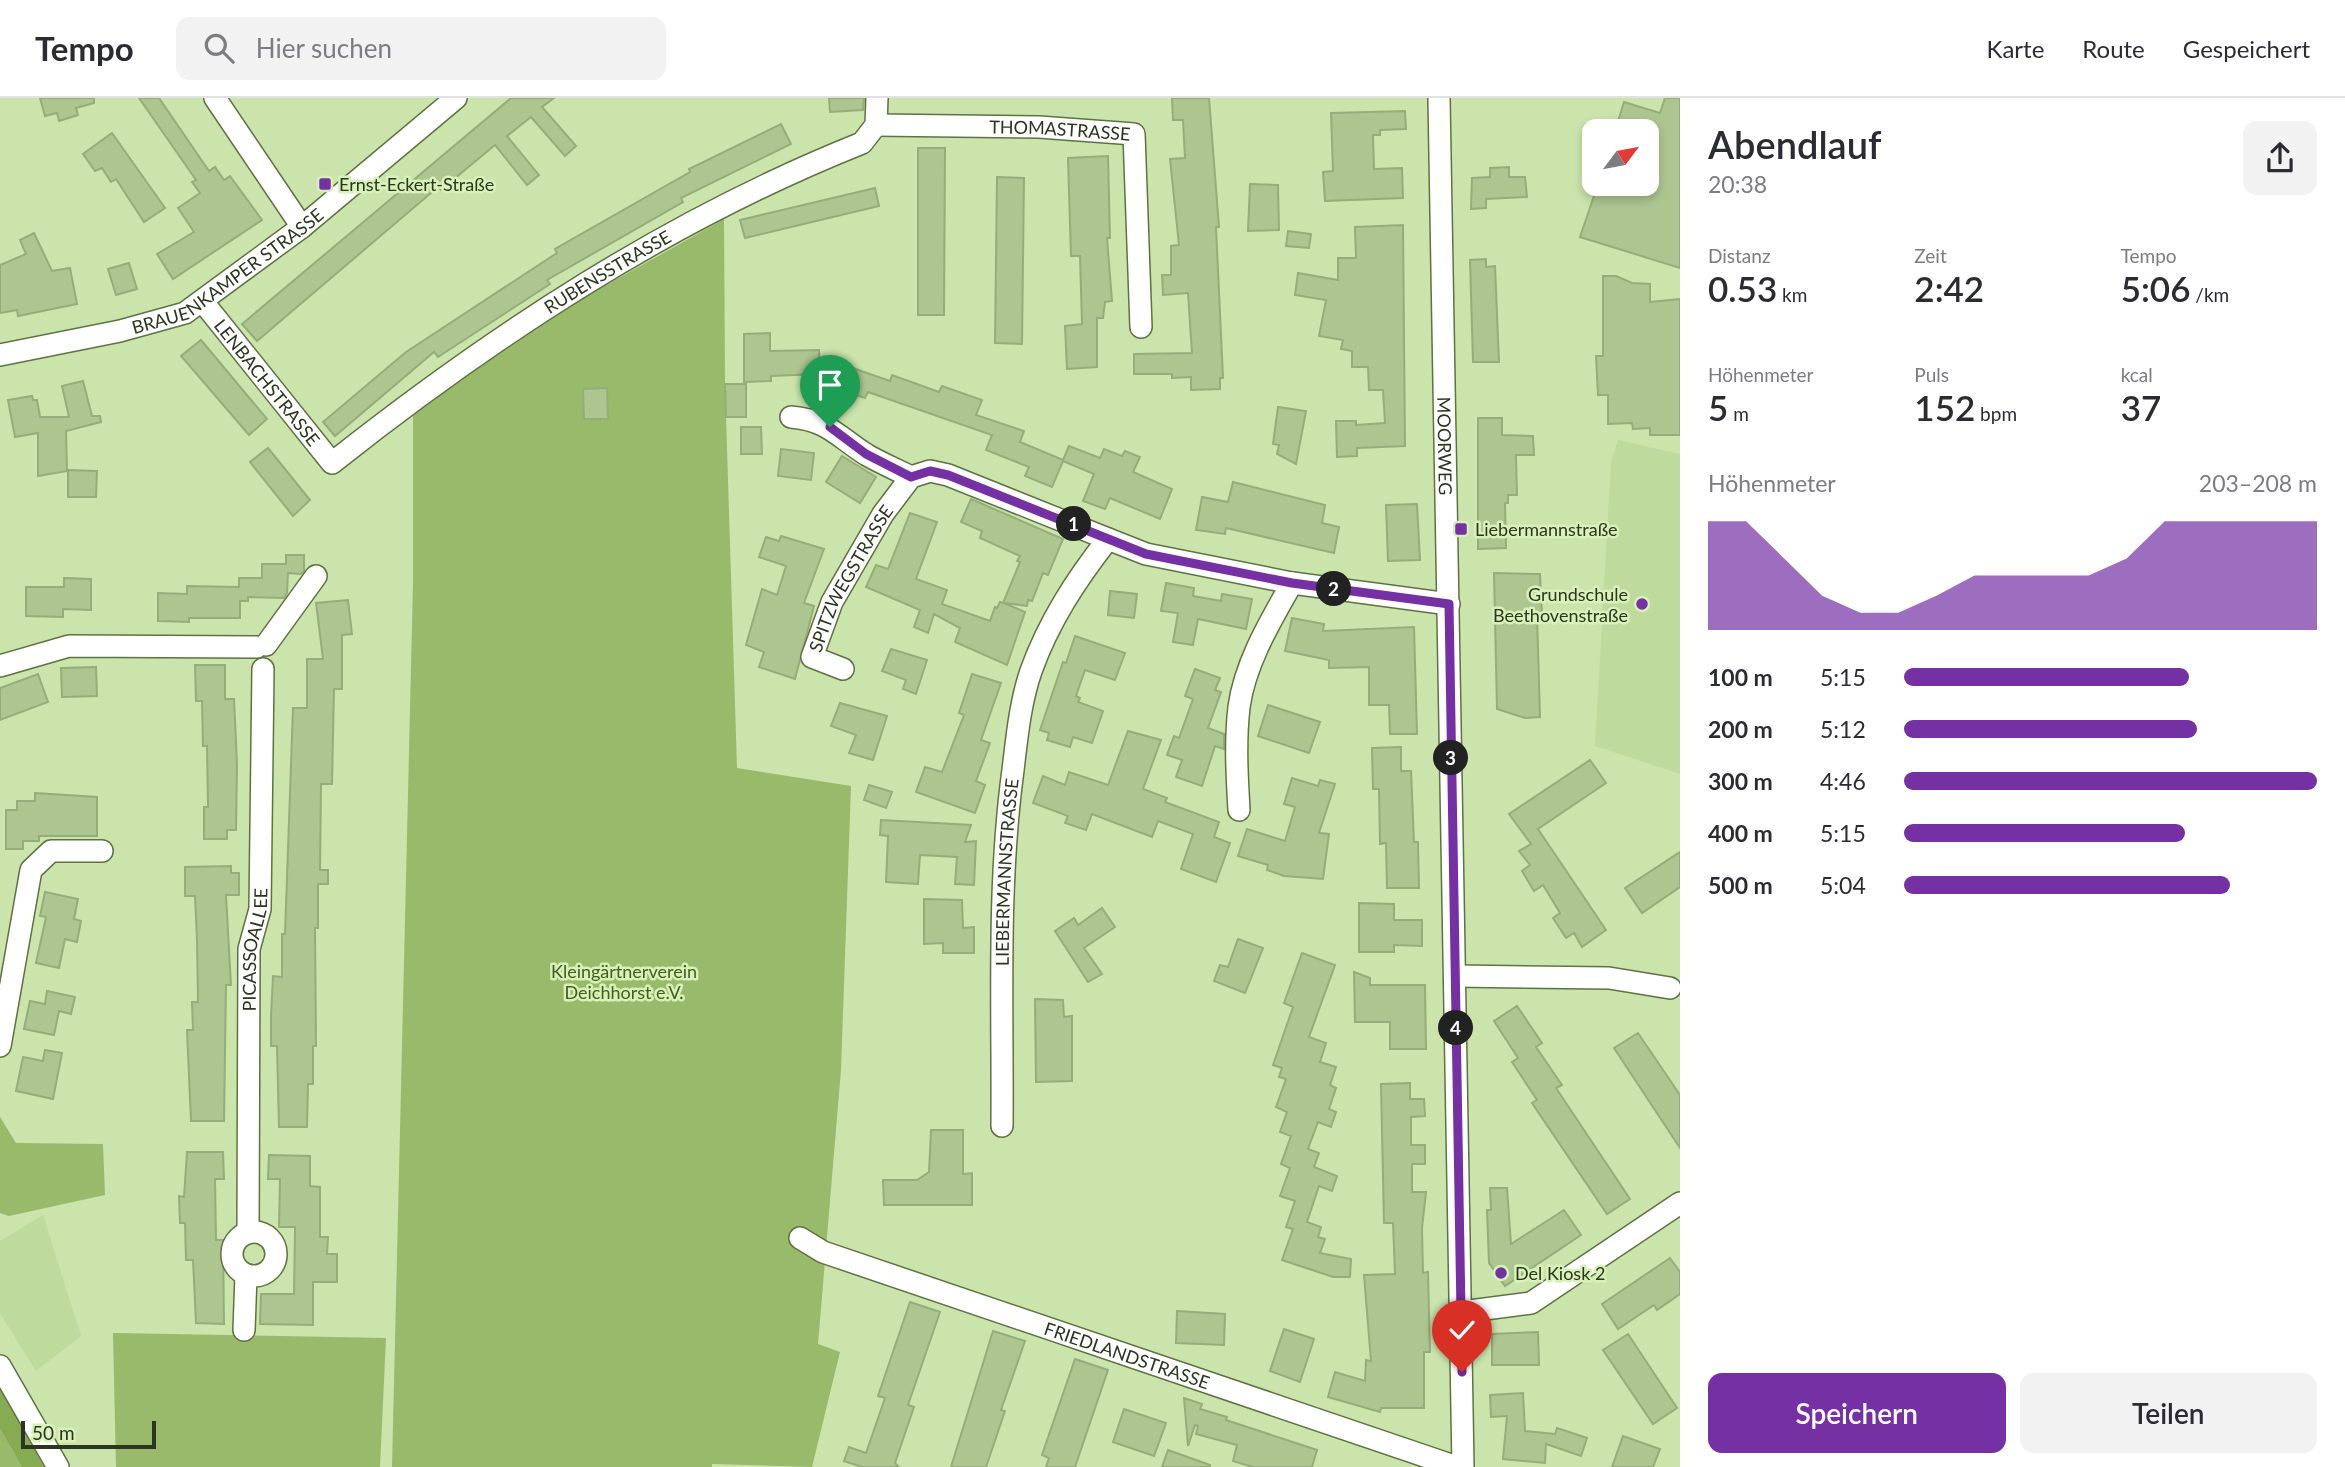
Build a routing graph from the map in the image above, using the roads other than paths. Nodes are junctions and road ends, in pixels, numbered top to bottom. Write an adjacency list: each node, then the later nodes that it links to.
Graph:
1 (215, 98): 6 (street)
2 (456, 98): 6 (street, BRAUENKAMPER STRASSE)
3 (877, 98): 5 (street)
4 (1439, 98): 16 (street, MOORWEG)
5 (876, 125): 8 (street, THOMASTRASSE); 11 (street, RUBENSSTRASSE)
6 (302, 227): 7 (street, BRAUENKAMPER STRASSE)
7 (203, 302): 9 (street, BRAUENKAMPER STRASSE); 11 (street, LENBACHSTRASSE)
8 (1141, 327)
9 (0, 355)
10 (791, 417): 12 (street)
11 (332, 463)
12 (911, 477): 13 (street); 19 (street, SPITZWEGSTRASSE)
13 (1108, 539): 15 (street); 25 (street, LIEBERMANNSTRASSE)
14 (316, 576): 17 (street)
15 (1292, 583): 16 (street); 20 (street)
16 (1449, 604): 22 (street, MOORWEG)
17 (261, 646): 18 (street); 27 (street, PICASSOALLEE)
18 (0, 666)
19 (843, 669)
20 (1239, 810)
21 (103, 851): 24 (street)
22 (1455, 976): 23 (street); 30 (street, MOORWEG)
23 (1670, 988)
24 (0, 1046)
25 (1002, 1126)
26 (1680, 1203): 30 (street)
27 (248, 1233): 29 (street, PICASSOALLEE); 29 (street)
28 (800, 1238): 34 (street, FRIEDLANDSTRASSE)
29 (246, 1275): 31 (street, PICASSOALLEE)
30 (1462, 1312): 35 (street, MOORWEG)
31 (244, 1330)
32 (0, 1366): 33 (street)
33 (58, 1467)
34 (1457, 1467)
35 (1464, 1467)

